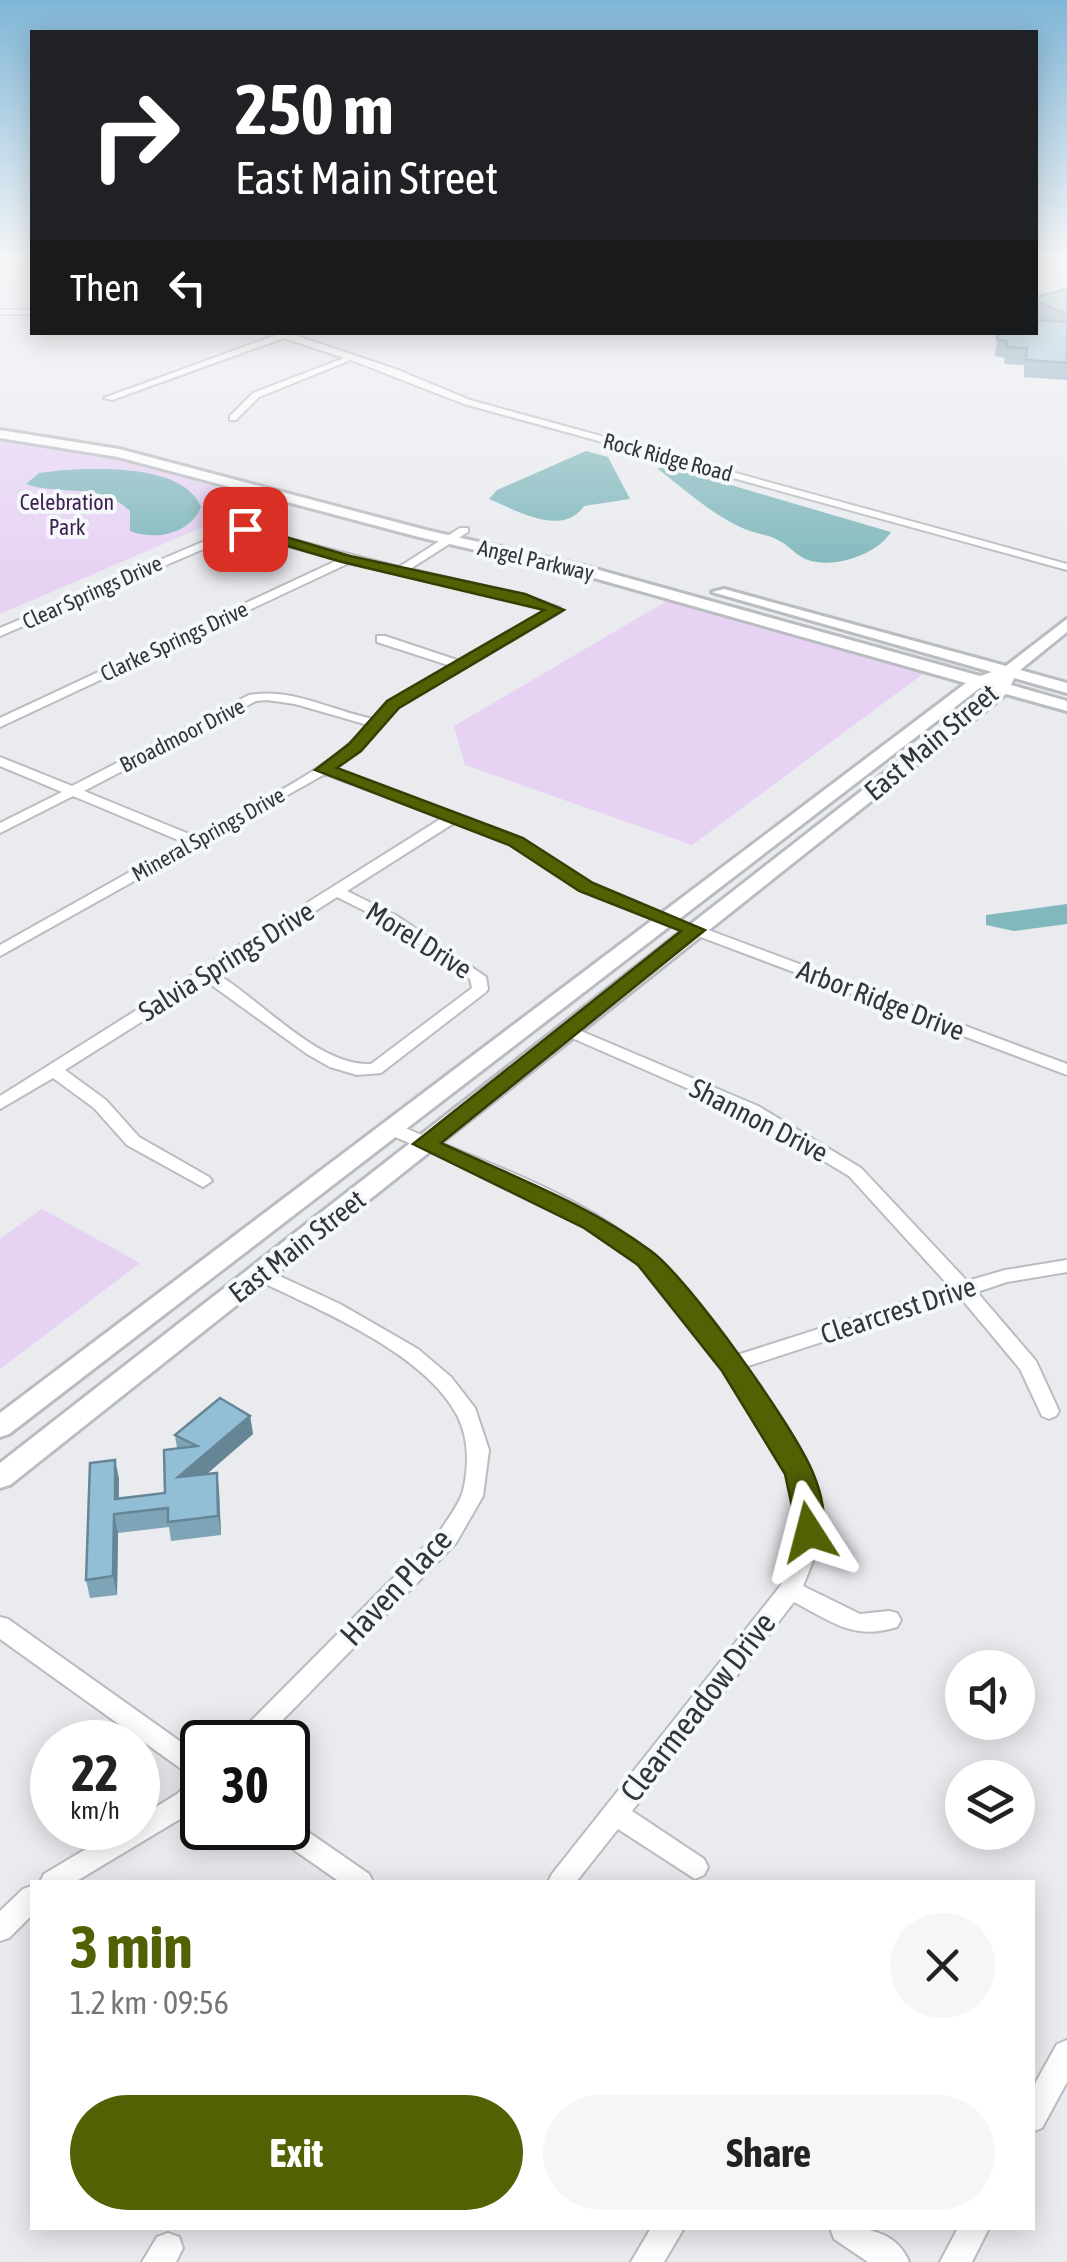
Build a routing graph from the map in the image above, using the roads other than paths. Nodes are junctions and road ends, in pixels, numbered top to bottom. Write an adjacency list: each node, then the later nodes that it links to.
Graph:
1 (205, 362): 4 (street)
2 (343, 362): 5 (street)
3 (353, 362): 10 (street, Rock Ridge Road)
4 (109, 398)
5 (232, 418)
6 (0, 424): 8 (main road, Angel Parkway)
7 (0, 434): 8 (main road, Angel Parkway)
8 (464, 537): 11 (street); 12 (street); 17 (main road, Angel Parkway); 18 (main road, Angel Parkway)
9 (348, 559): 11 (street); 14 (street, Clear Springs Drive); 21 (street, Clarke Springs Drive)
10 (1067, 567)
11 (402, 570): 12 (street)
12 (418, 573): 16 (street, Mineral Springs Drive)
13 (1067, 624): 17 (main road)
14 (0, 632)
15 (381, 639): 16 (street)
16 (462, 666): 22 (street, Mineral Springs Drive)
17 (1004, 681): 18 (main road, East Main Street); 19 (main road, Angel Parkway); 20 (main road, Angel Parkway); 27 (main road, East Main Street)
18 (976, 683): 23 (main road, East Main Street)
19 (1067, 688)
20 (1067, 706)
21 (0, 723)
22 (374, 723): 25 (street, Mineral Springs Drive); 26 (street, Broadmoor Drive)
23 (899, 742): 27 (main road); 32 (main road, East Main Street)
24 (0, 761): 26 (street)
25 (324, 770): 28 (street); 30 (street, Mineral Springs Drive)
26 (73, 791): 29 (street, Broadmoor Drive); 30 (street)
27 (864, 798): 33 (main road, East Main Street)
28 (452, 817): 31 (street, Salvia Springs Drive); 32 (street)
29 (0, 829)
30 (194, 842): 34 (street, Mineral Springs Drive)
31 (336, 891): 35 (street, Salvia Springs Drive); 35 (street, Morel Drive)
32 (666, 919): 33 (main road); 40 (main road, East Main Street)
33 (695, 930): 36 (main road, East Main Street); 38 (street, Arbor Ridge Drive)
34 (0, 951)
35 (206, 974): 37 (street, Salvia Springs Drive)
36 (568, 1031): 41 (main road, East Main Street); 45 (street, Shannon Drive)
37 (53, 1070): 39 (street, Salvia Springs Drive); 42 (street)
38 (1067, 1070)
39 (0, 1104)
40 (390, 1128): 41 (street, Clearmeadow Drive); 48 (main road, East Main Street)
41 (425, 1144): 44 (main road, East Main Street); 46 (street, Clearmeadow Drive)
42 (203, 1181)
43 (1067, 1266): 45 (street, Clearcrest Drive)
44 (262, 1274): 49 (main road, East Main Street); 53 (street, Haven Place)
45 (966, 1288): 46 (street, Clearcrest Drive); 47 (street, Shannon Drive)
46 (731, 1364): 50 (street, Clearmeadow Drive)
47 (1049, 1411)
48 (0, 1427)
49 (0, 1478)
50 (790, 1590): 51 (street); 56 (street, Clearmeadow Drive)
51 (890, 1620)
52 (0, 1626): 54 (street)
53 (268, 1720)
54 (180, 1754)
55 (180, 1806): 59 (street)
56 (615, 1814): 58 (street); 61 (street, Clearmeadow Drive)
57 (310, 1847): 60 (street)
58 (696, 1867)
59 (56, 1880)
60 (357, 1880)
61 (563, 1880)
62 (30, 1900): 63 (street)
63 (0, 1929)
64 (1067, 2054): 65 (street)
65 (1035, 2113)
66 (668, 2230): 69 (street)
67 (849, 2230): 70 (street)
68 (973, 2230): 71 (street)
69 (646, 2262)
70 (894, 2262)
71 (955, 2262)

